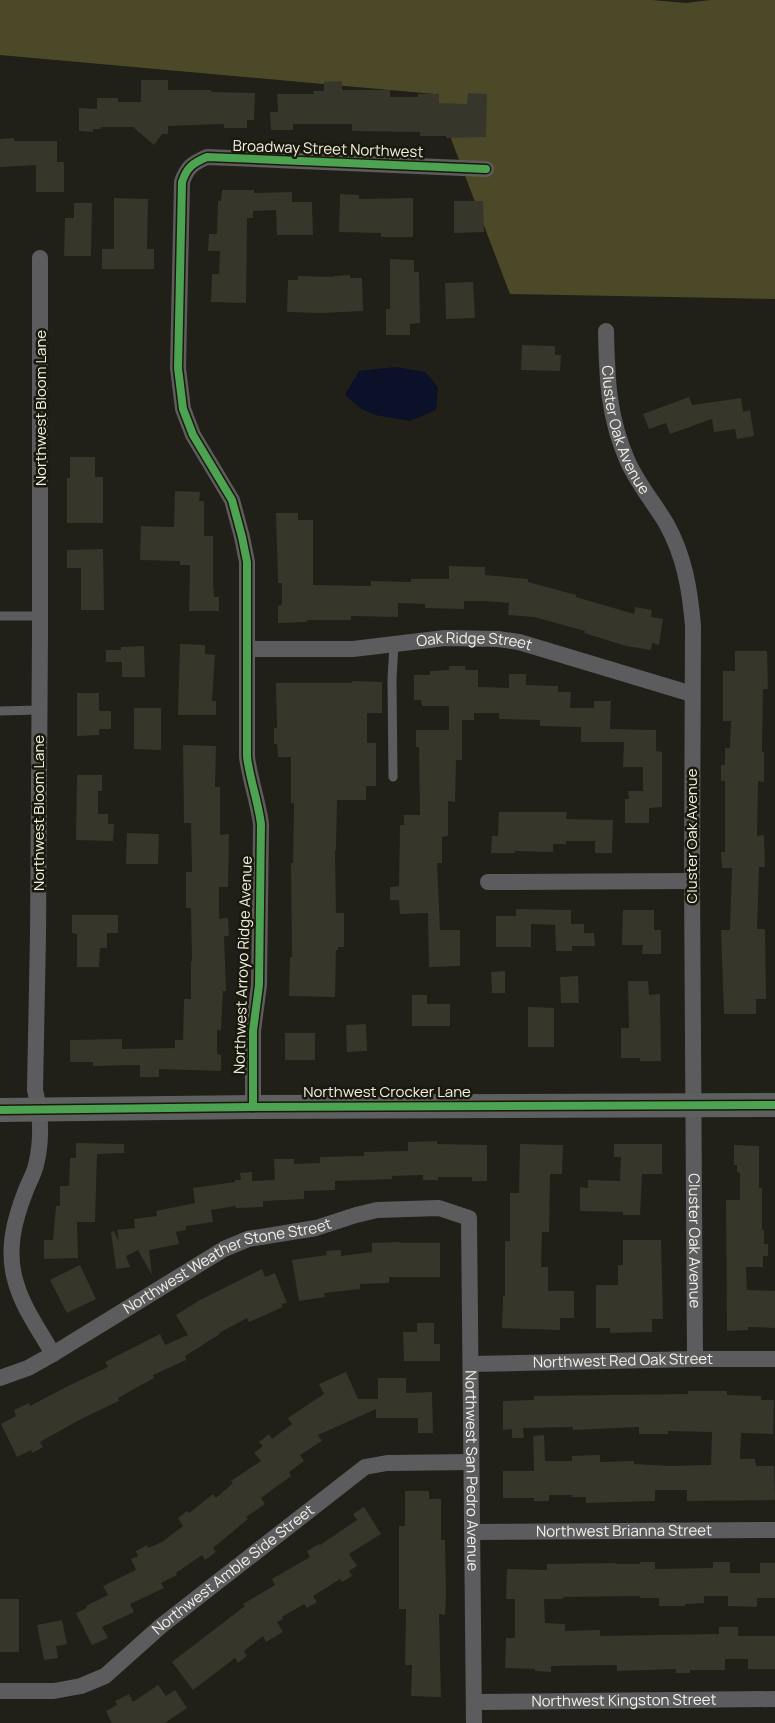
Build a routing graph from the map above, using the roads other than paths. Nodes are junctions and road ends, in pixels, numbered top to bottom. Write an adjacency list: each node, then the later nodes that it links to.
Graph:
1 (486, 169): 2 (street, Broadway Street Northwest)
2 (182, 182): 8 (street, Northwest Arroyo Ridge Avenue)
3 (40, 258): 6 (street, Northwest Bloom Lane)
4 (606, 331): 9 (street, Cluster Oak Avenue)
5 (0, 616): 6 (lane)
6 (40, 616): 10 (street, Northwest Bloom Lane)
7 (394, 645): 8 (street, Oak Ridge Street); 9 (street, Oak Ridge Street); 12 (lane)
8 (247, 649): 17 (street, Northwest Arroyo Ridge Avenue)
9 (692, 694): 13 (street, Cluster Oak Avenue)
10 (39, 710): 11 (lane); 19 (street, Northwest Bloom Lane)
11 (0, 711)
12 (393, 777)
13 (692, 881): 14 (street); 16 (street, Cluster Oak Avenue)
14 (488, 882)
15 (775, 1104): 16 (street, Northwest Crocker Lane)
16 (693, 1105): 17 (street, Northwest Crocker Lane); 22 (street, Cluster Oak Avenue)
17 (252, 1107): 19 (street, Northwest Crocker Lane)
18 (0, 1110): 19 (street, Northwest Crocker Lane)
19 (40, 1110): 21 (street, Northwest Bloom Lane)
20 (469, 1218): 21 (street, Northwest Weather Stone Street); 24 (street, Northwest San Pedro Avenue)
21 (53, 1354): 25 (street, Northwest Weather Stone Street)
22 (695, 1359): 23 (street, Northwest Red Oak Street); 24 (street, Northwest Red Oak Street)
23 (775, 1359)
24 (471, 1364): 26 (street, Northwest San Pedro Avenue)
25 (0, 1378)
26 (471, 1462): 28 (street, Northwest San Pedro Avenue); 29 (street, Northwest Amble Side Street)
27 (775, 1530): 28 (street, Northwest Brianna Street)
28 (473, 1532): 31 (street, Northwest San Pedro Avenue)
29 (0, 1691)
30 (775, 1699): 31 (street, Northwest Kingston Street)
31 (474, 1702): 32 (street, Northwest San Pedro Avenue)
32 (474, 1723)

